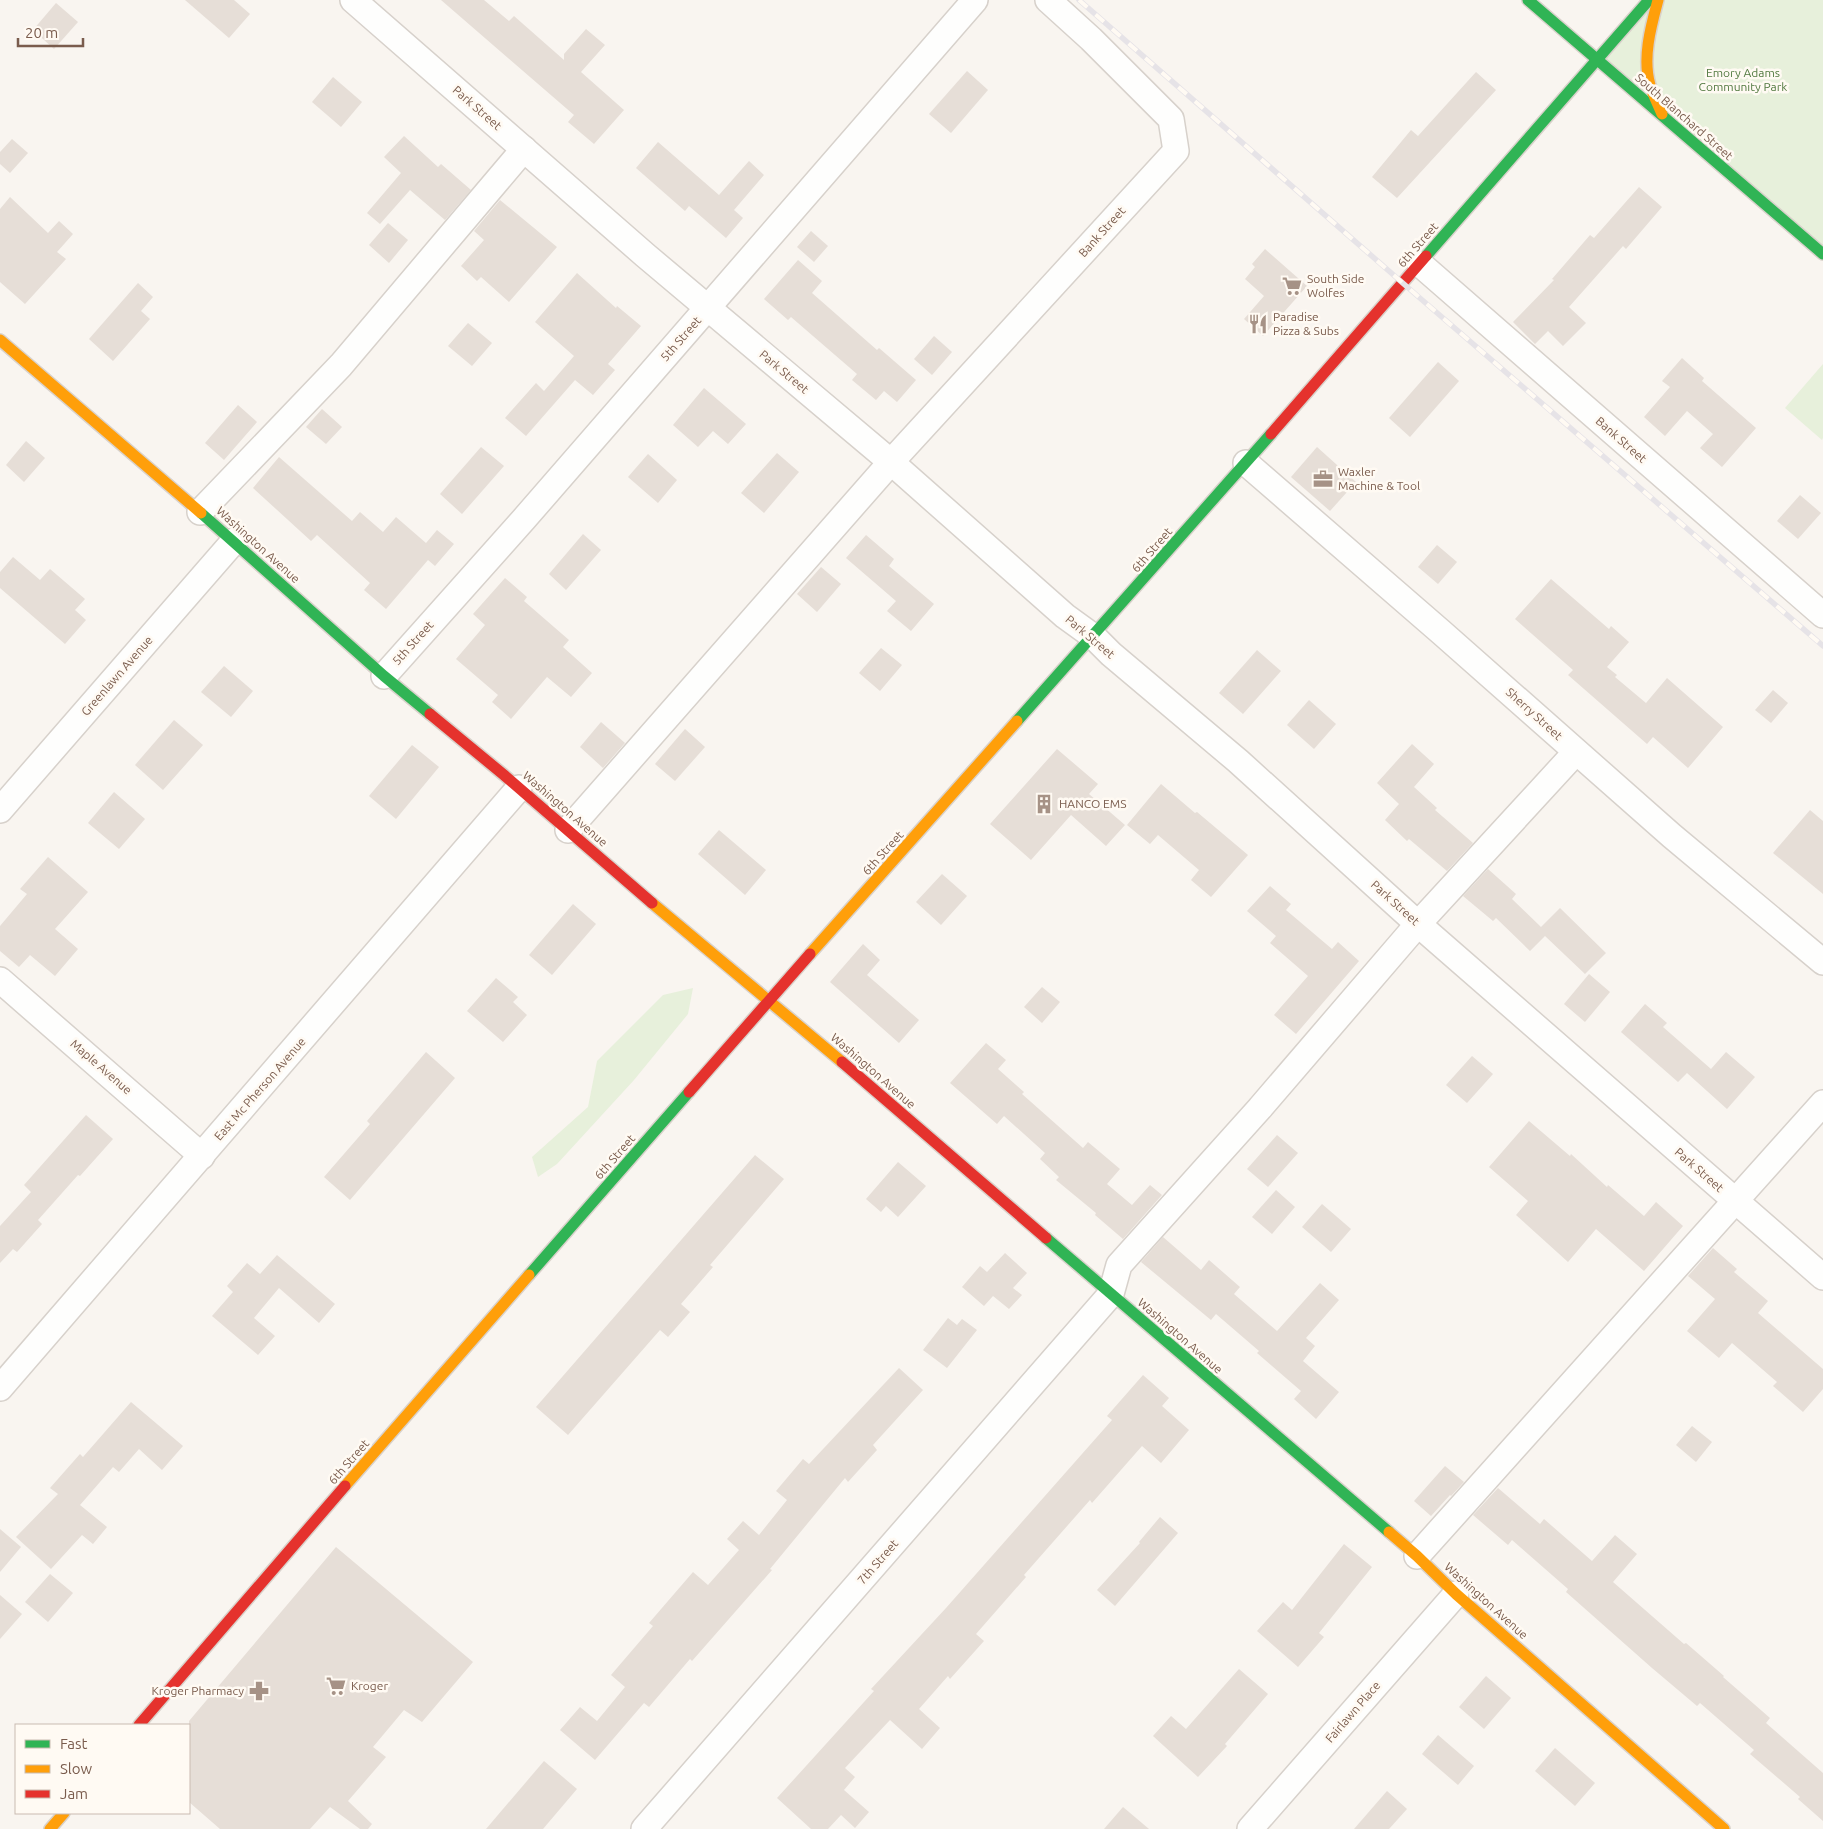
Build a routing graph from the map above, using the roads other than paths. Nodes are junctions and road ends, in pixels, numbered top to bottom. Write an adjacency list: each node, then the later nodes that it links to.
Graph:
1 (353, 0): 9 (street, Park Street)
2 (975, 0): 12 (street, 5th Street)
3 (1048, 0): 14 (street, Bank Street)
4 (1528, 0): 7 (street, South Blanchard Street)
5 (1650, 0): 7 (street, 6th Street)
6 (1658, 0): 8 (street)
7 (1598, 60): 8 (street, South Blanchard Street); 11 (street, 6th Street)
8 (1663, 118): 10 (street, South Blanchard Street)
9 (524, 149): 12 (street, Park Street); 16 (street)
10 (1823, 254)
11 (1420, 264): 15 (street, 6th Street); 18 (street, Bank Street)
12 (708, 308): 14 (street, Park Street); 20 (street, 5th Street)
13 (0, 340): 16 (street, Washington Avenue)
14 (892, 462): 19 (street, Park Street); 24 (street)
15 (1246, 463): 19 (street, 6th Street); 21 (street, Sherry Street)
16 (200, 512): 17 (street, Washington Avenue)
17 (234, 541): 20 (street, Washington Avenue); 23 (street, Greenlawn Avenue)
18 (1823, 614)
19 (1094, 636): 25 (street, Park Street); 28 (street, 6th Street)
20 (384, 676): 22 (street, Washington Avenue)
21 (1576, 752): 25 (street); 26 (street, Sherry Street)
22 (519, 788): 24 (street, Washington Avenue); 30 (street, East Mc Pherson Avenue)
23 (0, 810)
24 (568, 830): 28 (street, Washington Avenue)
25 (1418, 924): 31 (street, Park Street); 33 (street)
26 (1823, 962)
27 (0, 980): 30 (street, Maple Avenue)
28 (770, 1001): 33 (street, Washington Avenue); 37 (street, 6th Street)
29 (1823, 1103): 31 (street)
30 (202, 1156): 34 (street, East Mc Pherson Avenue)
31 (1735, 1202): 32 (street, Park Street); 35 (street)
32 (1823, 1278)
33 (1111, 1294): 35 (street, Washington Avenue); 39 (street, 7th Street)
34 (0, 1388)
35 (1417, 1556): 36 (street, Washington Avenue)
36 (1456, 1594): 41 (street, Fairlawn Place); 42 (street, Washington Avenue)
37 (140, 1724)
38 (63, 1814): 40 (street)
39 (651, 1827)
40 (50, 1829)
41 (1250, 1829)
42 (1724, 1829)

